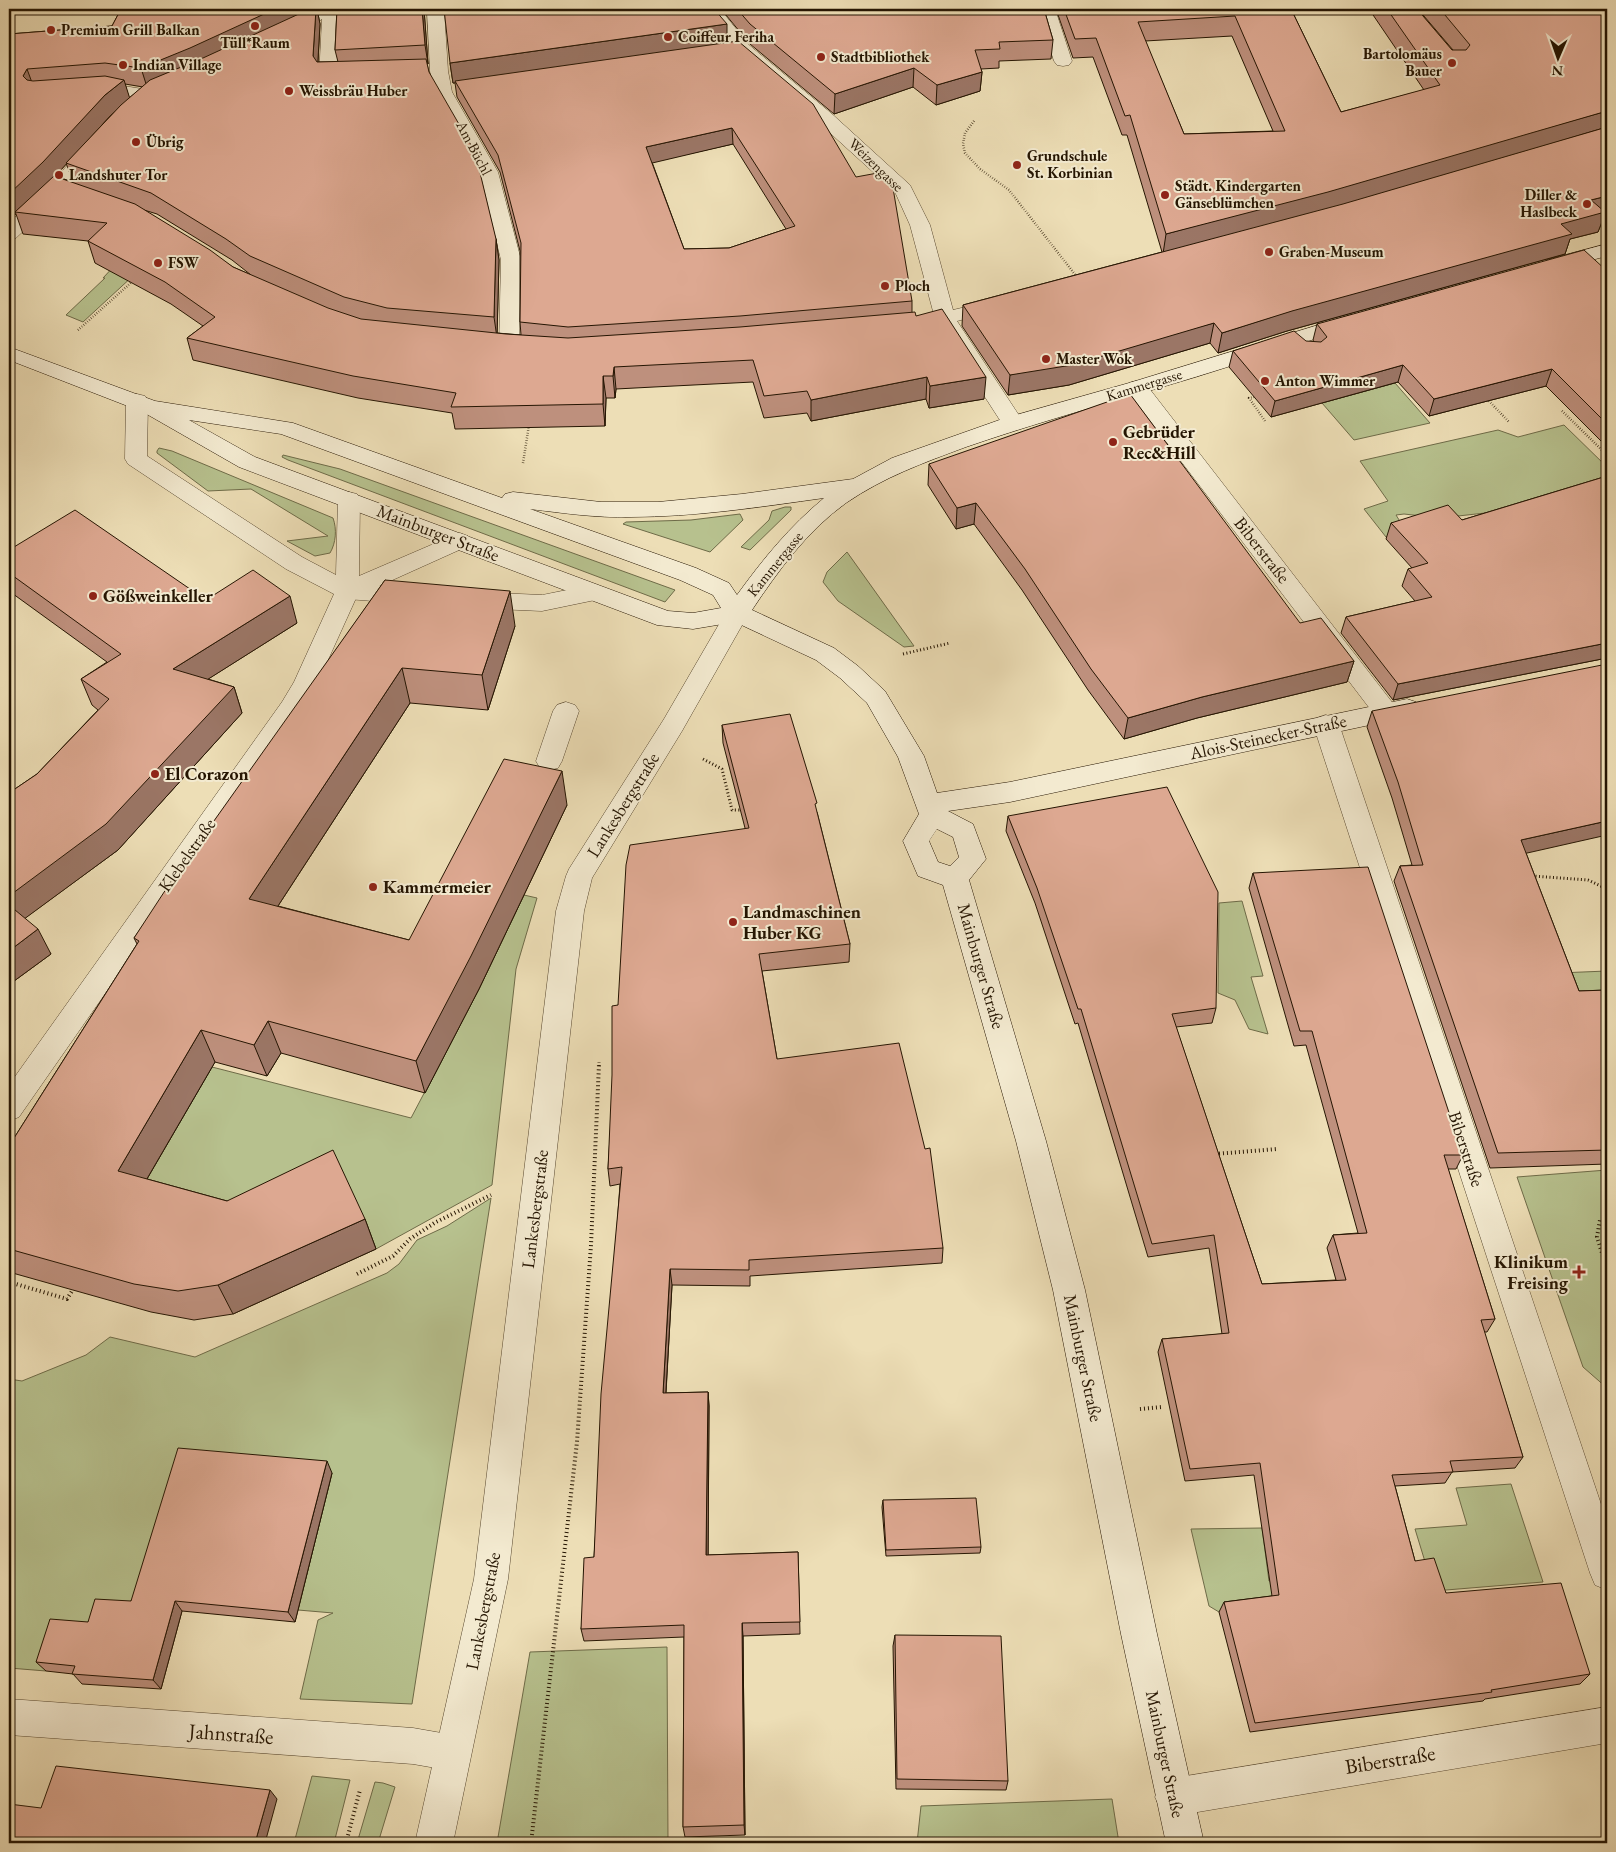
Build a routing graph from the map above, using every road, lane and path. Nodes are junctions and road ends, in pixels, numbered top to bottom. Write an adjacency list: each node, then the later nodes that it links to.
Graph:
1 (327, 9): 6 (street)
2 (331, 9): 10 (street)
3 (435, 9): 8 (street, Am Büchl)
4 (711, 9): 24 (street, Weizengasse)
5 (1046, 9): 7 (street)
6 (272, 40)
7 (1063, 61)
8 (439, 71): 9 (street); 28 (street, Am Büchl)
9 (419, 72)
10 (370, 75)
11 (167, 87): 13 (street)
12 (76, 92): 13 (street)
13 (149, 95): 14 (street)
14 (134, 108)
15 (974, 121): 21 (path)
16 (108, 133): 17 (street)
17 (9, 234)
18 (1607, 250): 19 (street)
19 (1533, 270)
20 (137, 278): 26 (path)
21 (1080, 280)
22 (1020, 300): 24 (street)
23 (1370, 316): 27 (street, Kammergasse)
24 (945, 319): 25 (street); 39 (street, Weizengasse)
25 (894, 328)
26 (78, 330)
27 (1295, 337): 30 (street); 31 (street, Kammergasse)
28 (508, 348)
29 (9, 353): 34 (street, Mainburger Straße)
30 (1310, 353)
31 (1137, 388): 39 (street, Kammergasse); 53 (street, Biberstraße)
32 (1254, 397): 37 (path)
33 (1489, 400): 38 (path)
34 (144, 404): 43 (street, Mainburger Straße); 44 (street, Mainburger Straße); 46 (street)
35 (1562, 411): 40 (path)
36 (530, 419): 41 (path)
37 (1265, 420)
38 (1509, 422)
39 (1013, 423): 42 (street, Kammergasse)
40 (1607, 455)
41 (524, 468)
42 (857, 486): 43 (street); 48 (street, Kammergasse)
43 (467, 493): 48 (street, Mainburger Straße)
44 (349, 500): 45 (street, Mainburger Straße); 46 (street, Klebelstraße)
45 (460, 542): 46 (street); 47 (street, Mainburger Straße)
46 (347, 591): 47 (street); 63 (street, Klebelstraße)
47 (592, 593): 48 (street, Mainburger Straße)
48 (737, 613): 57 (street); 78 (street, Lankesbergstraße)
49 (950, 643): 50 (path)
50 (903, 654)
51 (1425, 704): 53 (street, Alois-Steinecker-Straße)
52 (566, 711): 56 (street)
53 (1386, 712): 54 (street, Alois-Steinecker-Straße)
54 (1326, 724): 57 (street, Alois-Steinecker-Straße); 74 (street, Biberstraße)
55 (702, 759): 58 (path)
56 (549, 761)
57 (930, 809): 60 (street); 60 (street)
58 (740, 810)
59 (1523, 874): 61 (path)
60 (955, 878): 79 (street, Mainburger Straße)
61 (1607, 889)
62 (600, 1055): 82 (path)
63 (13, 1095)
64 (1277, 1149): 65 (path)
65 (1209, 1154)
66 (496, 1192): 69 (path)
67 (1607, 1217): 68 (path)
68 (1607, 1269)
69 (358, 1274)
70 (9, 1282): 71 (path)
71 (72, 1291)
72 (1162, 1407): 73 (path)
73 (1140, 1409)
74 (1607, 1573)
75 (9, 1717): 77 (street, Jahnstraße)
76 (1607, 1725): 79 (street, Biberstraße)
77 (372, 1744): 78 (street, Jahnstraße); 80 (path)
78 (454, 1753): 81 (street, Lankesbergstraße)
79 (1174, 1796): 83 (street, Mainburger Straße)
80 (346, 1843)
81 (434, 1843)
82 (531, 1843)
83 (1186, 1843)

